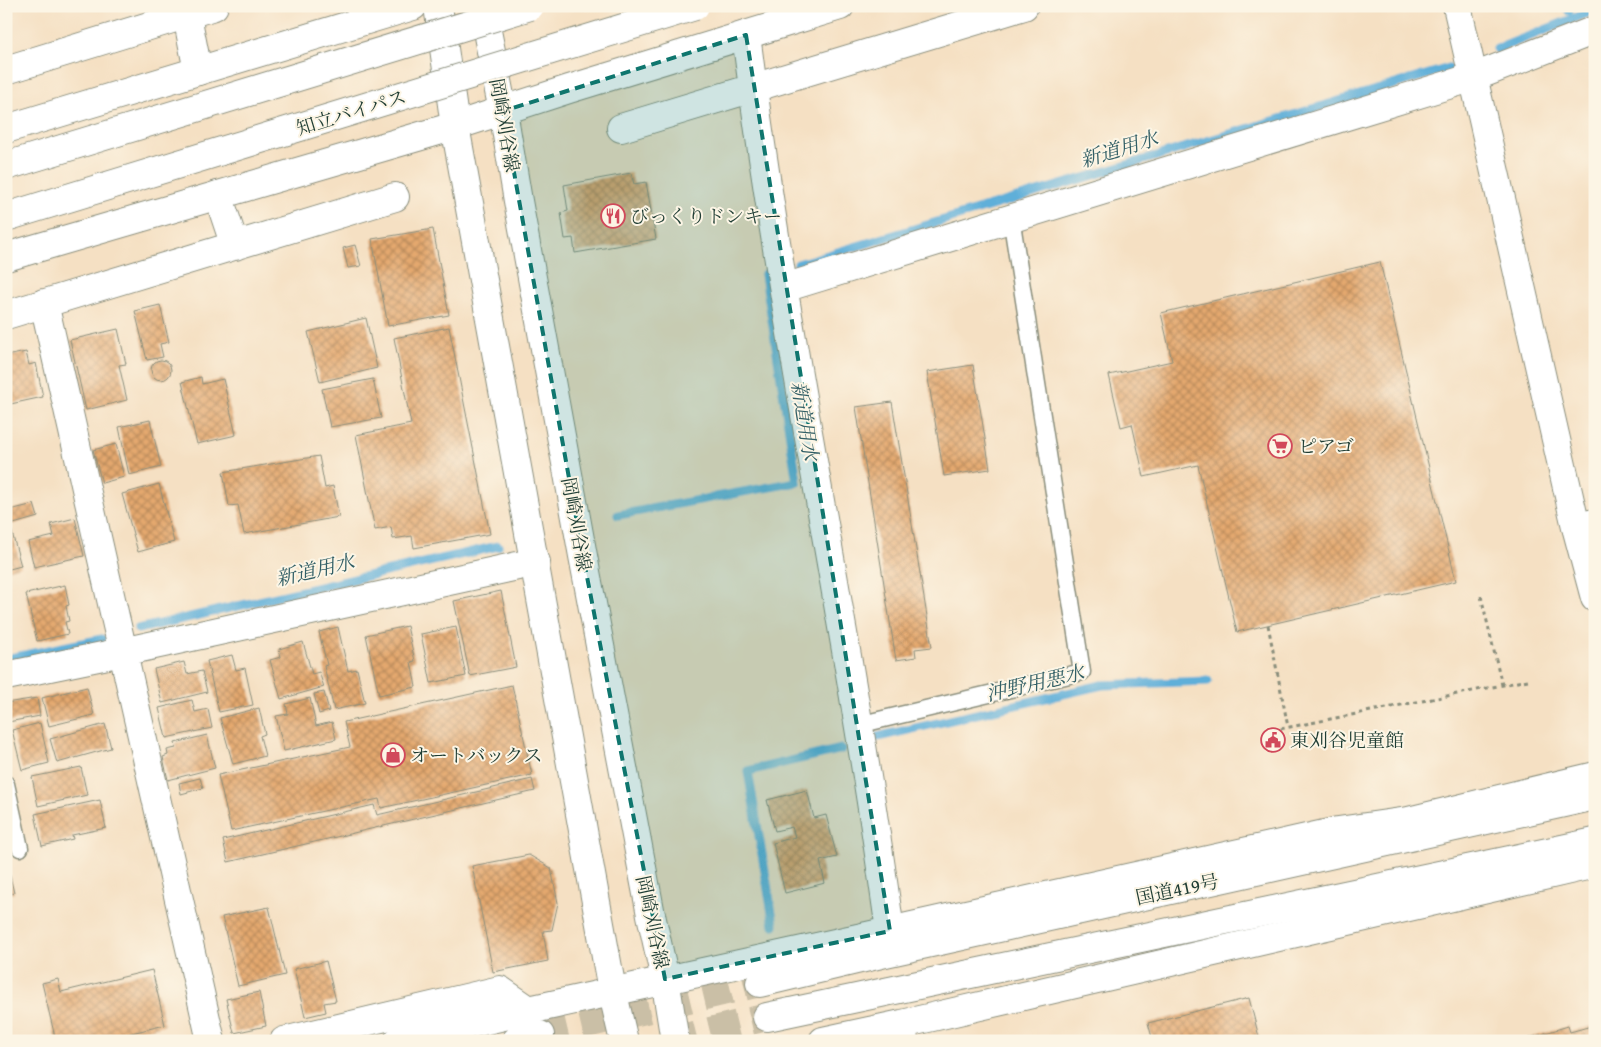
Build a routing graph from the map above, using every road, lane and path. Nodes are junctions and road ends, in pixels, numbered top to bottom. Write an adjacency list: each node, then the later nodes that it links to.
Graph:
1 (214, 6): 10 (main road)
2 (413, 6): 14 (main road)
3 (438, 6): 18 (main road)
4 (482, 6): 17 (main road, 岡崎刈谷線)
5 (530, 6): 21 (main road, bridge)
6 (695, 6): 24 (main road, 知立バイパス, bridge)
7 (840, 6): 12 (main road)
8 (1024, 6): 16 (main road)
9 (1457, 6): 15 (main road)
10 (186, 11): 13 (main road); 14 (main road)
11 (1595, 30): 15 (main road)
12 (746, 36): 16 (main road); 17 (main road)
13 (6, 70)
14 (198, 71): 20 (main road)
15 (1474, 77): 25 (main road); 31 (main road)
16 (753, 88): 19 (main road); 28 (main road)
17 (503, 110): 18 (main road); 50 (main road, 岡崎刈谷線)
18 (455, 126): 22 (main road); 32 (main road)
19 (621, 128)
20 (6, 129)
21 (6, 166)
22 (218, 195): 26 (main road); 27 (main road)
23 (395, 197): 26 (main road)
24 (6, 217)
25 (1011, 217): 28 (main road); 40 (lane)
26 (235, 246): 29 (main road)
27 (6, 256)
28 (784, 288): 40 (main road)
29 (44, 303): 30 (main road); 36 (main road)
30 (6, 314)
31 (1586, 525): 34 (main road)
32 (536, 562): 36 (main road); 52 (main road)
33 (1481, 596): 39 (path)
34 (1595, 598)
35 (1268, 625): 41 (path)
36 (122, 652): 37 (main road); 56 (main road)
37 (6, 676)
38 (1528, 680): 39 (path)
39 (1502, 685): 41 (path)
40 (858, 725): 49 (main road)
41 (1288, 727): 42 (path)
42 (1265, 732)
43 (1595, 776): 49 (main road)
44 (6, 784): 47 (lane)
45 (1595, 796): 51 (main road, 国道419号)
46 (1595, 842): 54 (main road)
47 (20, 848)
48 (1595, 864): 55 (main road)
49 (890, 931): 50 (main road)
50 (665, 979): 52 (main road); 60 (main road, 岡崎刈谷線)
51 (760, 983)
52 (612, 990): 53 (main road); 59 (main road)
53 (529, 1010): 57 (main road); 58 (main road)
54 (767, 1017)
55 (903, 1032): 61 (main road)
56 (211, 1041)
57 (284, 1041)
58 (398, 1041)
59 (624, 1041)
60 (675, 1041)
61 (823, 1041)

